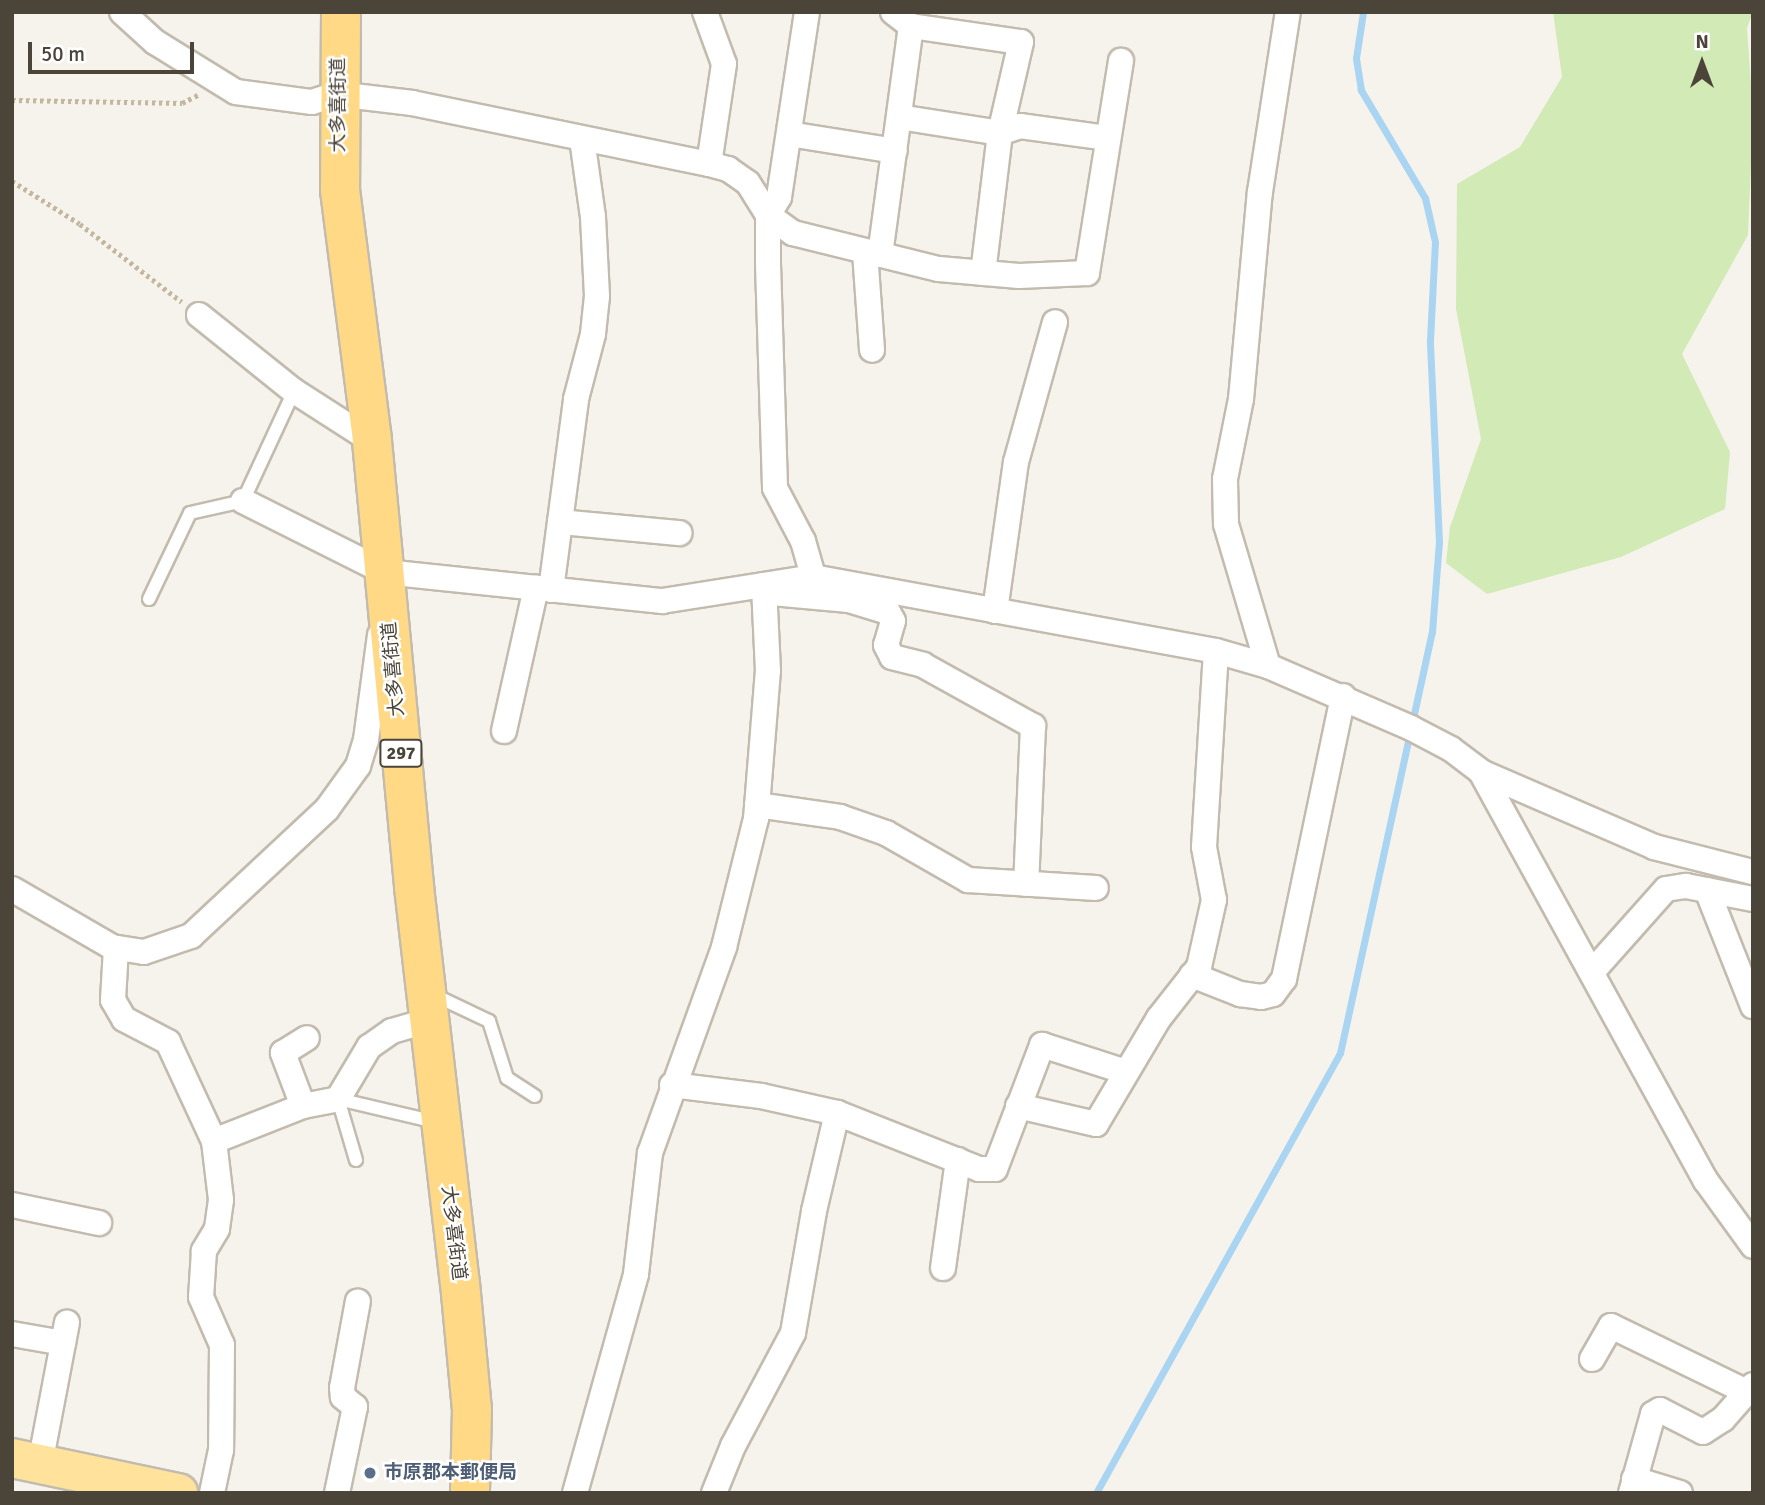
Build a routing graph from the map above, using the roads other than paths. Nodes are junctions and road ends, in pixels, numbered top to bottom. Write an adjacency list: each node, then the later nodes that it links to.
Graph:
1 (122, 12): 8 (street)
2 (341, 12): 8 (highway, 大多喜街道 / 297)
3 (705, 12): 15 (street)
4 (807, 12): 10 (street)
5 (1288, 12): 34 (street)
6 (902, 19): 9 (street); 11 (street)
7 (1121, 61): 12 (street)
8 (337, 94): 13 (street); 23 (highway, 大多喜街道 / 297)
9 (899, 117): 11 (street); 14 (street)
10 (789, 134): 14 (street); 16 (street)
11 (1000, 134): 12 (street); 18 (street)
12 (1108, 138): 18 (street)
13 (582, 139): 15 (street); 25 (street)
14 (895, 151): 17 (street)
15 (709, 164): 16 (street)
16 (768, 215): 17 (street); 27 (street)
17 (873, 254): 18 (street); 21 (street)
18 (983, 273)
19 (199, 315): 22 (street)
20 (1055, 322): 32 (street)
21 (872, 350)
22 (294, 391): 23 (street); 24 (lane)
23 (372, 442): 30 (highway, 大多喜街道 / 297)
24 (243, 501): 30 (street); 31 (lane)
25 (560, 522): 26 (street); 29 (street)
26 (680, 533)
27 (813, 577): 28 (street); 32 (street)
28 (764, 588): 29 (street); 38 (street); 40 (street)
29 (544, 589): 30 (street); 36 (street)
30 (387, 590): 45 (street); 48 (highway, 大多喜街道 / 297)
31 (149, 598)
32 (995, 611): 33 (street)
33 (1216, 651): 34 (street); 47 (street)
34 (1268, 666): 35 (street)
35 (1343, 696): 37 (street); 47 (street)
36 (504, 731)
37 (1481, 772): 39 (street); 46 (street)
38 (757, 805): 40 (street); 52 (street)
39 (1753, 872)
40 (1026, 884): 41 (street)
41 (1096, 888)
42 (1707, 890): 44 (street); 46 (street); 49 (street)
43 (15, 898): 45 (street)
44 (1753, 899)
45 (116, 948): 59 (street)
46 (1592, 972): 64 (street)
47 (1192, 975): 51 (street)
48 (426, 1006): 53 (lane); 54 (street); 58 (highway, 大多喜街道 / 297)
49 (1753, 1006)
50 (307, 1038): 55 (street)
51 (1126, 1072): 56 (street); 56 (street)
52 (672, 1085): 57 (street); 76 (street)
53 (535, 1096)
54 (338, 1099): 55 (street); 58 (lane); 60 (lane)
55 (303, 1106): 59 (street)
56 (1018, 1106): 61 (street)
57 (837, 1113): 61 (street); 77 (street)
58 (440, 1122): 75 (highway, 大多喜街道 / 297)
59 (214, 1141): 73 (street)
60 (356, 1160)
61 (958, 1160): 65 (street)
62 (12, 1205): 63 (street)
63 (99, 1223)
64 (1753, 1246)
65 (943, 1268)
66 (358, 1301): 74 (street)
67 (12, 1334): 70 (street)
68 (1592, 1359): 69 (street)
69 (1750, 1388): 71 (street)
70 (26, 1461): 72 (main road)
71 (1633, 1486): 78 (street)
72 (164, 1491)
73 (212, 1493)
74 (337, 1493)
75 (470, 1493)
76 (575, 1493)
77 (714, 1493)
78 (1679, 1493)

